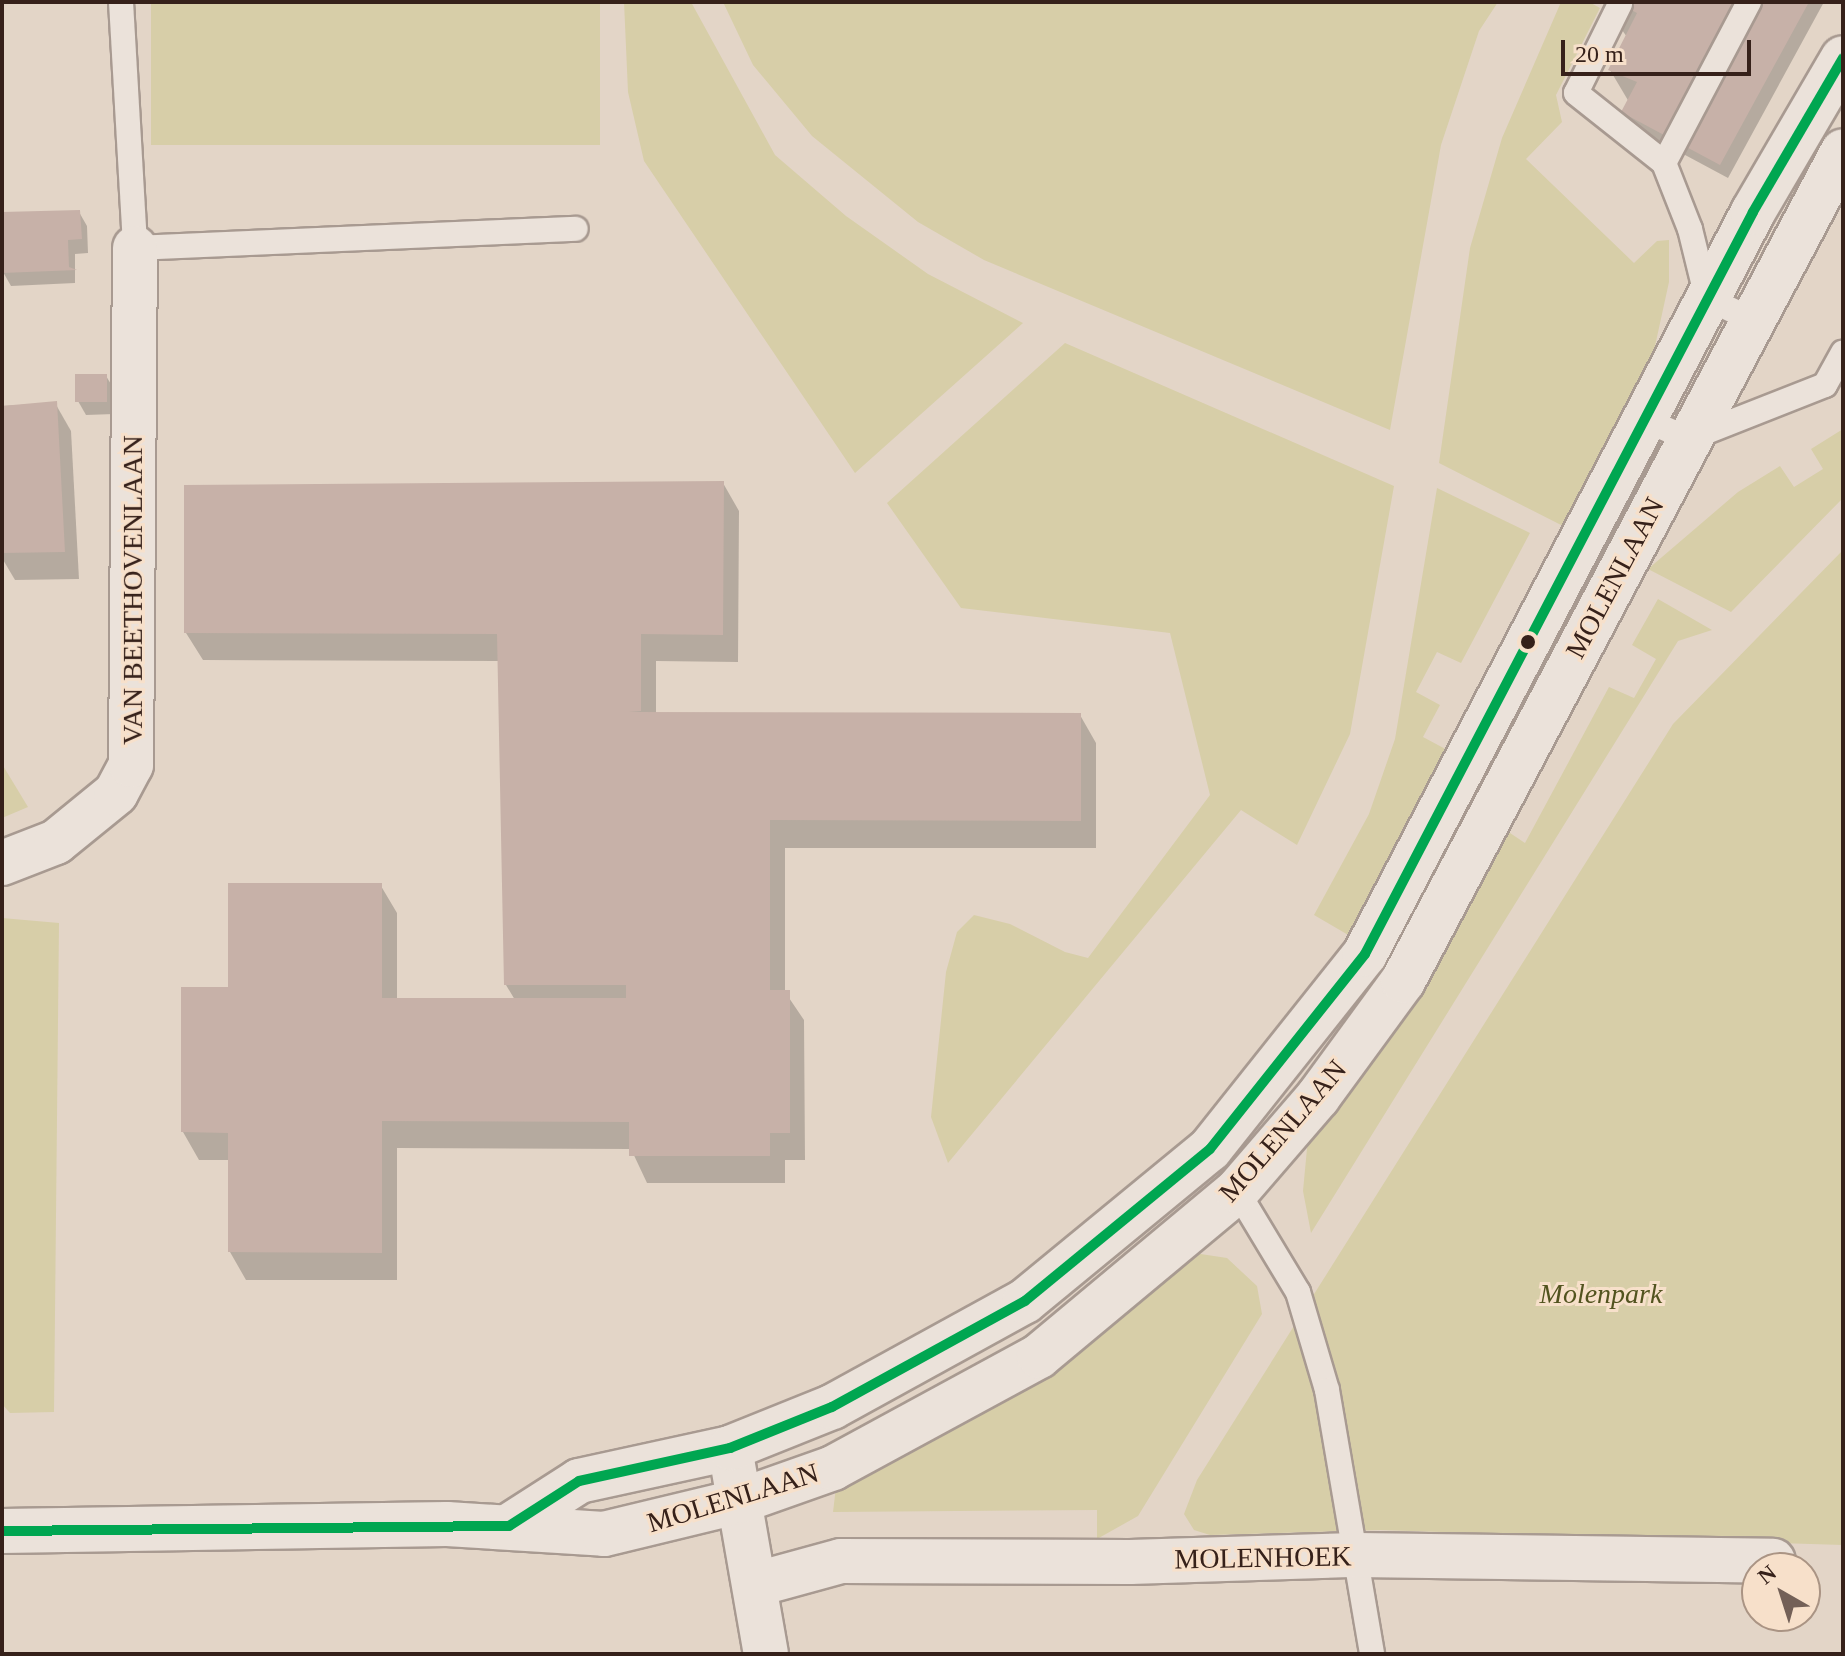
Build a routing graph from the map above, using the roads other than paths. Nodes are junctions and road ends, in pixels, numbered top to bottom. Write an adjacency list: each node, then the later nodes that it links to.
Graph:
1 (121, 2): 8 (lane)
2 (1749, 2): 6 (lane)
3 (1620, 4): 6 (lane)
4 (1843, 58): 9 (main road, MOLENLAAN)
5 (1843, 151): 10 (main road, MOLENLAAN)
6 (1664, 163): 9 (lane)
7 (576, 229): 8 (lane)
8 (135, 248): 14 (main road, VAN BEETHOVENLAAN)
9 (1707, 298): 10 (lane); 12 (main road, MOLENLAAN)
10 (1750, 319): 13 (main road, MOLENLAAN)
11 (1843, 353): 13 (lane)
12 (1644, 419): 13 (lane); 16 (main road, MOLENLAAN)
13 (1688, 439): 15 (main road, MOLENLAAN)
14 (2, 863)
15 (1237, 1191): 17 (main road, MOLENLAAN); 20 (lane)
16 (730, 1448): 17 (main road); 18 (main road, MOLENLAAN)
17 (740, 1501): 18 (main road, MOLENLAAN); 22 (main road)
18 (509, 1526): 19 (main road, MOLENLAAN)
19 (2, 1531)
20 (1357, 1555): 21 (main road, MOLENHOEK); 22 (main road, MOLENHOEK); 24 (lane)
21 (1741, 1561)
22 (757, 1584): 23 (main road)
23 (766, 1654)
24 (1372, 1654)

